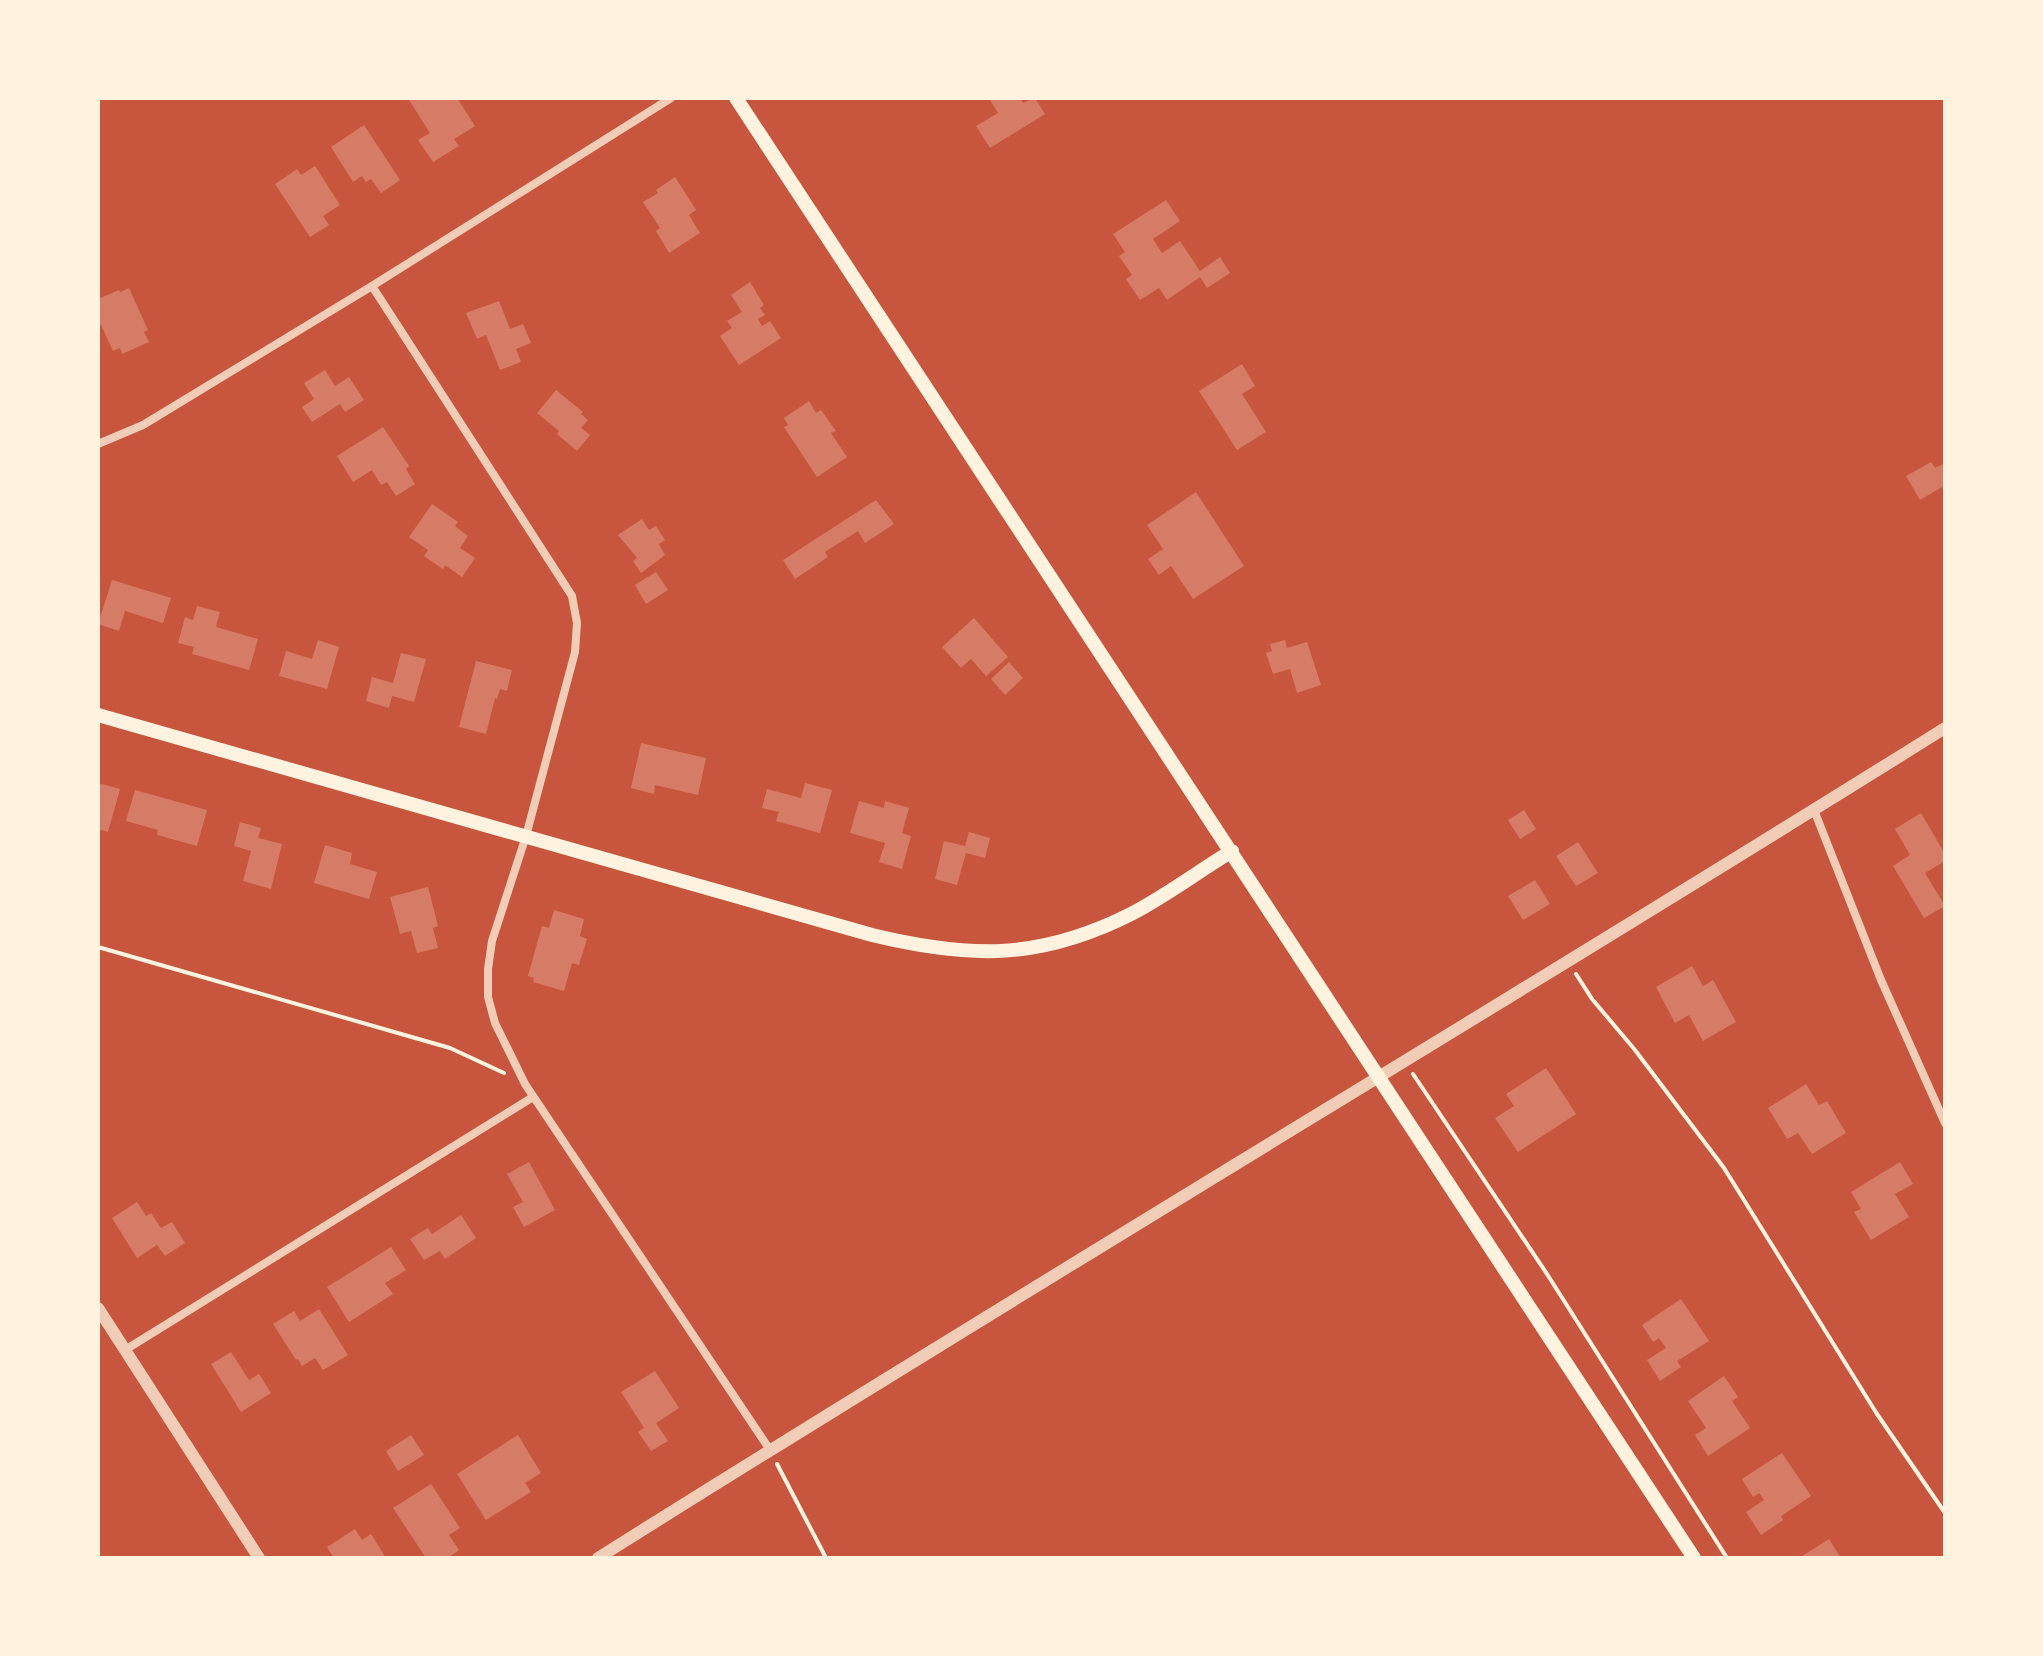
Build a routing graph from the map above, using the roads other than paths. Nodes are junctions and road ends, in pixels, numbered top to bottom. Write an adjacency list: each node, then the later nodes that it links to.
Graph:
1 (671, 98): 3 (street)
2 (736, 98): 9 (main road)
3 (372, 286): 4 (street); 8 (street)
4 (98, 444)
5 (98, 715): 8 (main road)
6 (1945, 728): 7 (street)
7 (1814, 810): 10 (street); 12 (street)
8 (526, 836): 9 (main road); 11 (street)
9 (1232, 851): 10 (main road)
10 (1378, 1078): 15 (street); 18 (main road)
11 (533, 1097): 14 (street); 15 (street)
12 (1945, 1123)
13 (98, 1308): 14 (street)
14 (125, 1350): 16 (street)
15 (770, 1450): 17 (street)
16 (259, 1558)
17 (598, 1558)
18 (1694, 1558)

